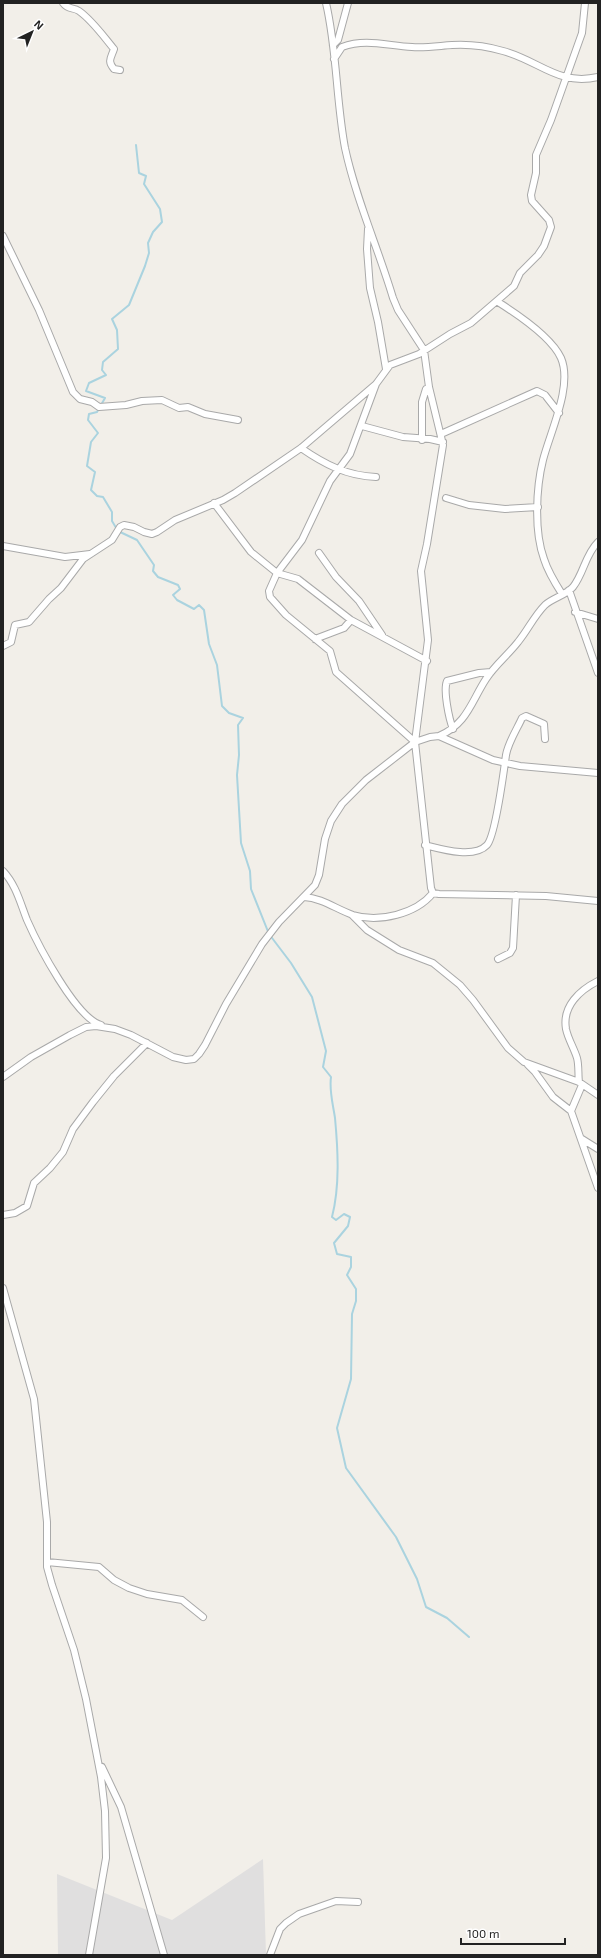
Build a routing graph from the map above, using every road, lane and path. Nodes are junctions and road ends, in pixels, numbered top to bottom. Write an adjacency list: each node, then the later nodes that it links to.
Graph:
1 (63, 3): 7 (street)
2 (326, 3): 5 (street)
3 (348, 3): 5 (street)
4 (585, 3): 8 (street)
5 (333, 45): 6 (street)
6 (334, 59): 8 (street); 10 (street)
7 (120, 70)
8 (566, 78): 9 (street); 12 (street)
9 (597, 78)
10 (368, 223): 13 (street); 14 (street)
11 (3, 236): 18 (street)
12 (498, 302): 13 (street); 17 (street)
13 (424, 350): 14 (street); 20 (street)
14 (386, 369): 15 (street)
15 (376, 384): 19 (street); 23 (street)
16 (426, 390): 21 (street)
17 (559, 413): 20 (street); 28 (street)
18 (238, 420)
19 (362, 426): 21 (street); 24 (street)
20 (441, 434): 22 (street)
21 (422, 440): 22 (street)
22 (443, 442): 42 (street)
23 (301, 448): 24 (street); 27 (street)
24 (339, 470): 25 (street); 33 (street)
25 (376, 477)
26 (446, 498): 28 (street)
27 (214, 503): 32 (street); 33 (street)
28 (538, 507): 35 (street)
29 (598, 542): 34 (street)
30 (3, 546): 32 (street)
31 (318, 553): 39 (street)
32 (90, 554): 41 (street)
33 (277, 573): 38 (street); 40 (street)
34 (569, 590): 35 (street); 36 (street)
35 (562, 594): 43 (street)
36 (575, 612): 37 (street); 44 (street)
37 (598, 619)
38 (351, 620): 39 (street); 40 (street)
39 (385, 638): 42 (street)
40 (315, 639): 48 (street)
41 (3, 646)
42 (427, 661): 48 (street)
43 (491, 672): 45 (street); 45 (street)
44 (598, 673)
45 (453, 728): 46 (street)
46 (439, 736): 48 (street); 49 (street)
47 (545, 739): 49 (street)
48 (415, 742): 51 (street); 55 (street)
49 (506, 762): 50 (street); 51 (street)
50 (598, 773)
51 (425, 845): 53 (street)
52 (3, 871): 60 (street)
53 (433, 893): 54 (street); 57 (street)
54 (516, 896): 56 (street); 58 (street)
55 (304, 897): 57 (street); 61 (street)
56 (598, 901)
57 (352, 914): 62 (street)
58 (498, 959)
59 (598, 981): 64 (street)
60 (106, 1027): 61 (street); 63 (street)
61 (147, 1043): 70 (street)
62 (524, 1062): 64 (street); 66 (street)
63 (3, 1076)
64 (580, 1084): 65 (street); 66 (street)
65 (598, 1095)
66 (571, 1111): 67 (street)
67 (582, 1139): 68 (street); 69 (street)
68 (598, 1149)
69 (598, 1188)
70 (3, 1215)
71 (3, 1288): 72 (street)
72 (47, 1562): 73 (street); 74 (street)
73 (203, 1617)
74 (99, 1763): 76 (street); 77 (street)
75 (358, 1902): 78 (street)
76 (89, 1955)
77 (164, 1955)
78 (270, 1955)

